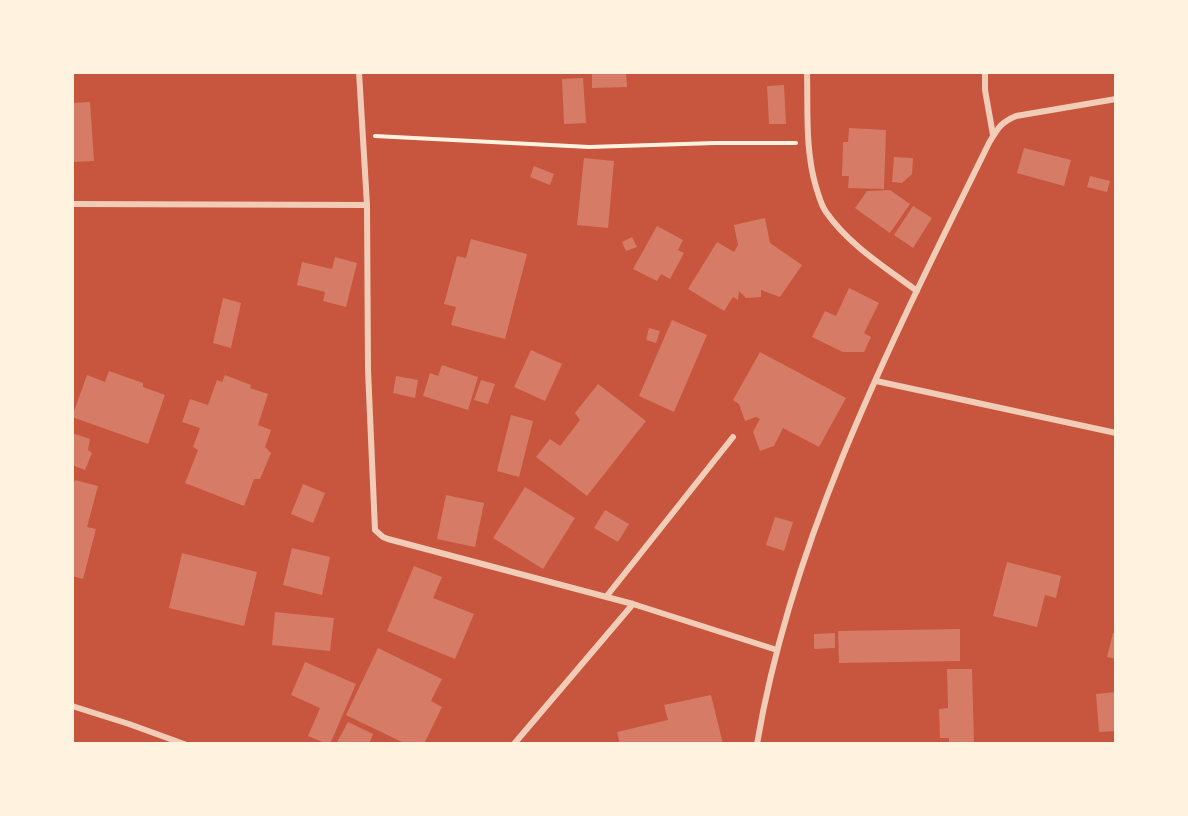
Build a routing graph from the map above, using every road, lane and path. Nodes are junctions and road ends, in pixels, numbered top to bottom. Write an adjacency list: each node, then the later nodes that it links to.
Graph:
1 (359, 72): 5 (street)
2 (807, 72): 7 (street)
3 (985, 72): 6 (street)
4 (1116, 99): 6 (street)
5 (362, 136): 7 (path); 9 (street)
6 (993, 136): 10 (street)
7 (808, 143): 10 (street)
8 (72, 204): 9 (street)
9 (367, 206): 14 (street)
10 (917, 291): 11 (street)
11 (876, 381): 12 (street); 16 (street)
12 (1116, 433)
13 (734, 437): 14 (street)
14 (606, 597): 15 (street)
15 (633, 604): 16 (street); 19 (street)
16 (777, 650): 20 (street)
17 (72, 706): 18 (street)
18 (184, 744)
19 (514, 744)
20 (758, 744)

